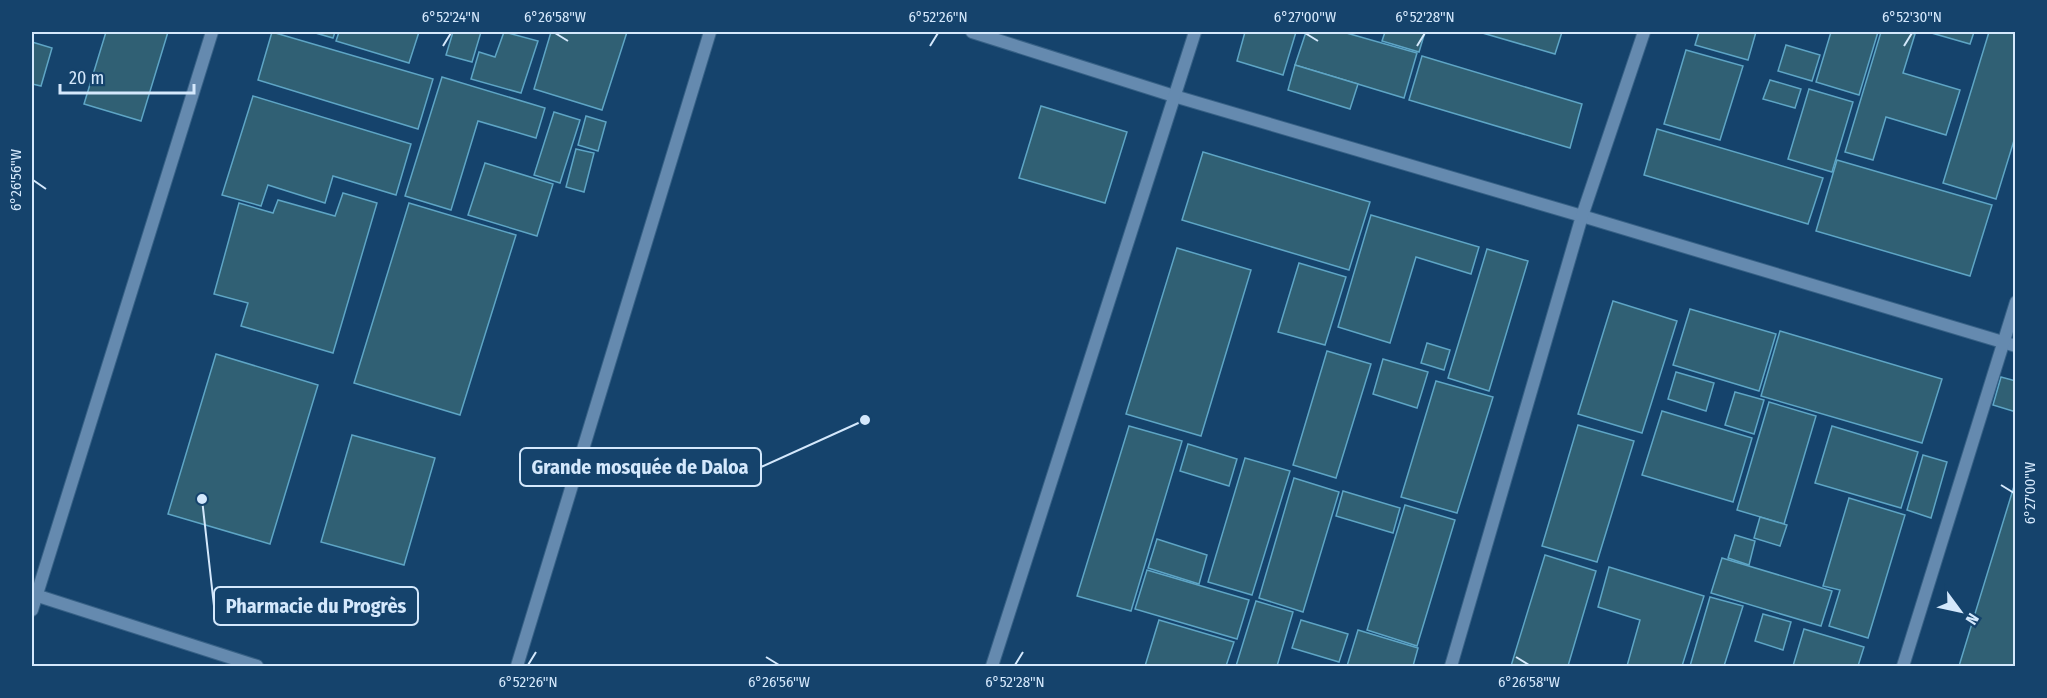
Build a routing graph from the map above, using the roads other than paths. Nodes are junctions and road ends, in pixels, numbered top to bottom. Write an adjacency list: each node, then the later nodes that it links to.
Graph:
1 (212, 32): 11 (street)
2 (710, 32): 14 (street)
3 (972, 32): 6 (street)
4 (1195, 32): 6 (street)
5 (1644, 32): 7 (street)
6 (1174, 96): 7 (street); 15 (street)
7 (1582, 216): 9 (street); 16 (street)
8 (2016, 302): 9 (street)
9 (2003, 342): 10 (street); 17 (street)
10 (2016, 346)
11 (34, 595): 12 (street); 13 (street)
12 (32, 610)
13 (257, 666)
14 (517, 666)
15 (992, 666)
16 (1451, 666)
17 (1903, 666)

